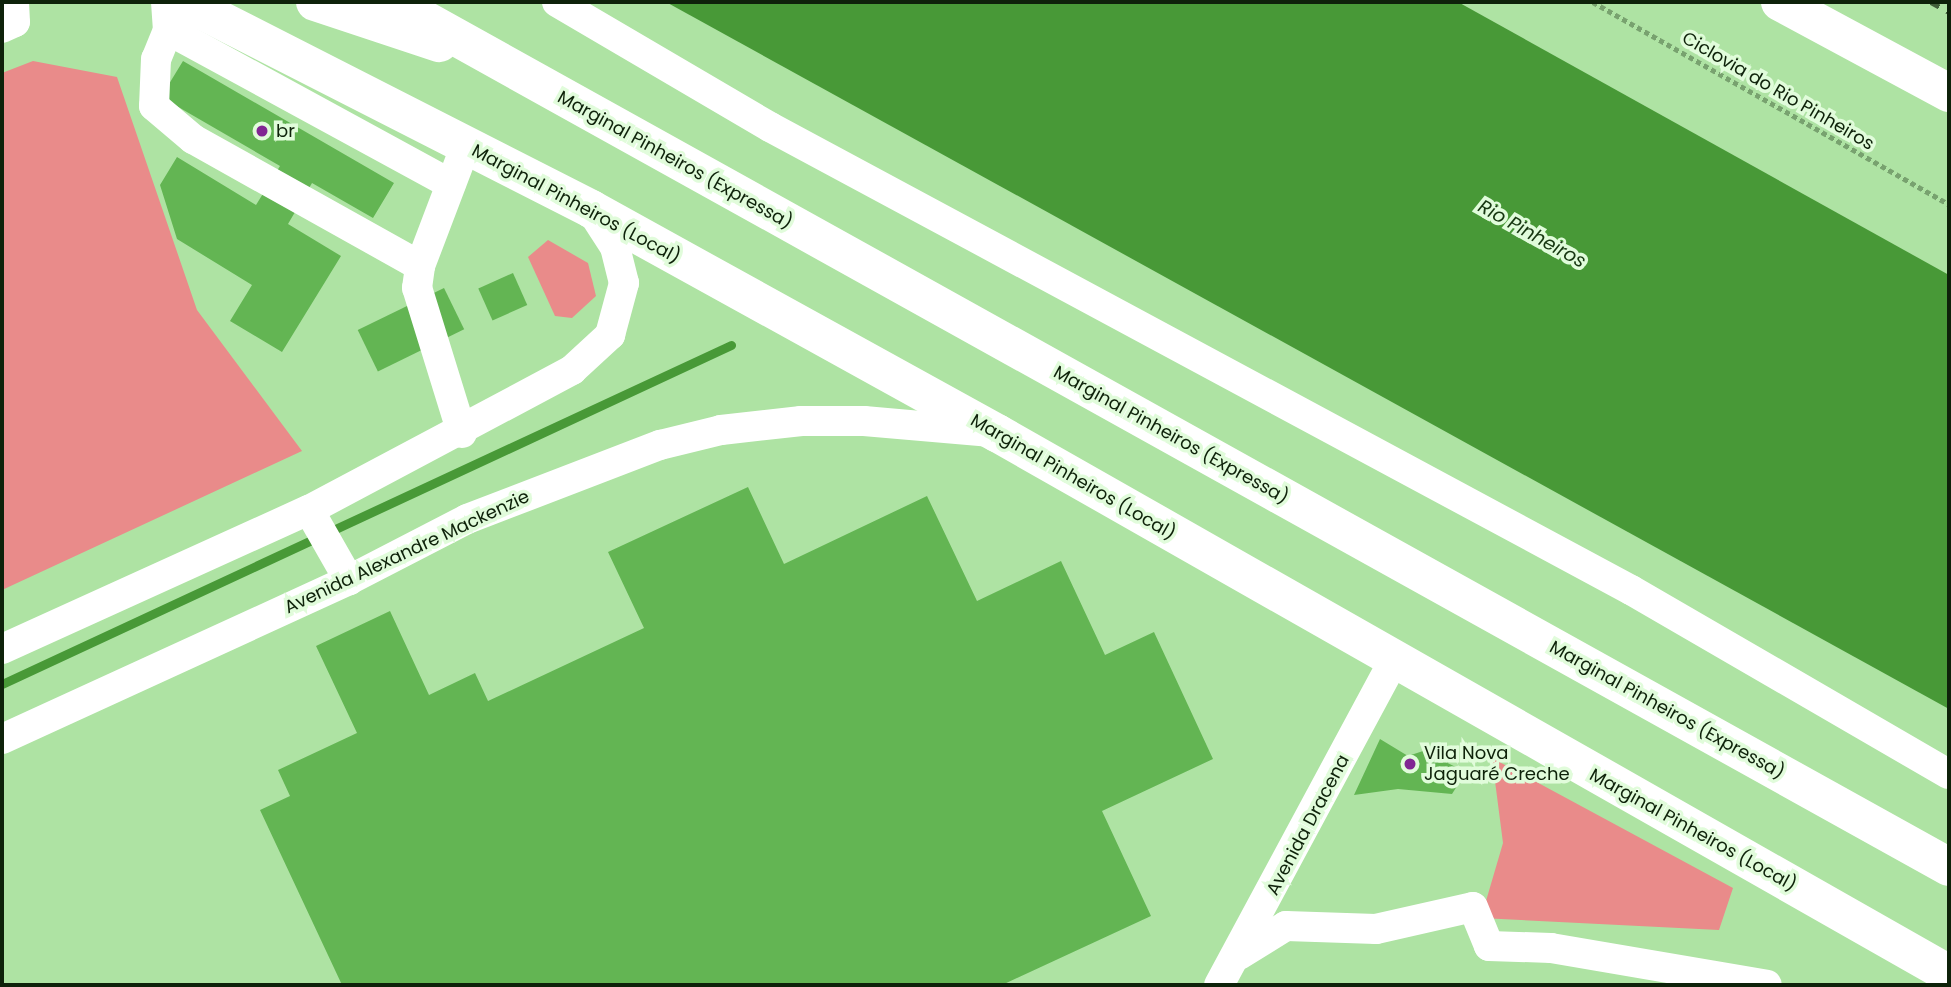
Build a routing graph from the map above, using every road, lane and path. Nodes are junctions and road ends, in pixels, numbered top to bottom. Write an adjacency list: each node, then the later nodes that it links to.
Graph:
1 (14, 2): 8 (street)
2 (315, 2): 9 (highway)
3 (393, 2): 9 (highway, Marginal Pinheiros (Expressa))
4 (558, 2): 23 (street)
5 (1593, 2): 13 (path, Ciclovia do Rio Pinheiros)
6 (1780, 2): 10 (highway)
7 (173, 11): 11 (highway, Marginal Pinheiros (Local)); 12 (street); 15 (street)
8 (2, 28)
9 (486, 55): 24 (highway, Marginal Pinheiros (Expressa))
10 (1949, 93)
11 (466, 145): 12 (street); 14 (highway, Marginal Pinheiros (Local))
12 (451, 184): 15 (street)
13 (1949, 204)
14 (591, 209): 16 (street); 17 (highway, Marginal Pinheiros (Local))
15 (420, 266): 16 (street)
16 (462, 433): 18 (street)
17 (997, 433): 19 (street, Avenida Alexandre Mackenzie); 21 (highway, Marginal Pinheiros (Local))
18 (309, 510): 19 (street); 20 (street)
19 (349, 580): 22 (street, Avenida Alexandre Mackenzie)
20 (2, 649)
21 (1393, 662): 25 (street, Avenida Dracena); 26 (highway, Marginal Pinheiros (Local))
22 (2, 739)
23 (1949, 774)
24 (1949, 867)
25 (1239, 955): 27 (street, Avenida Dracena); 28 (street)
26 (1949, 974)
27 (1219, 985)
28 (1767, 985)

